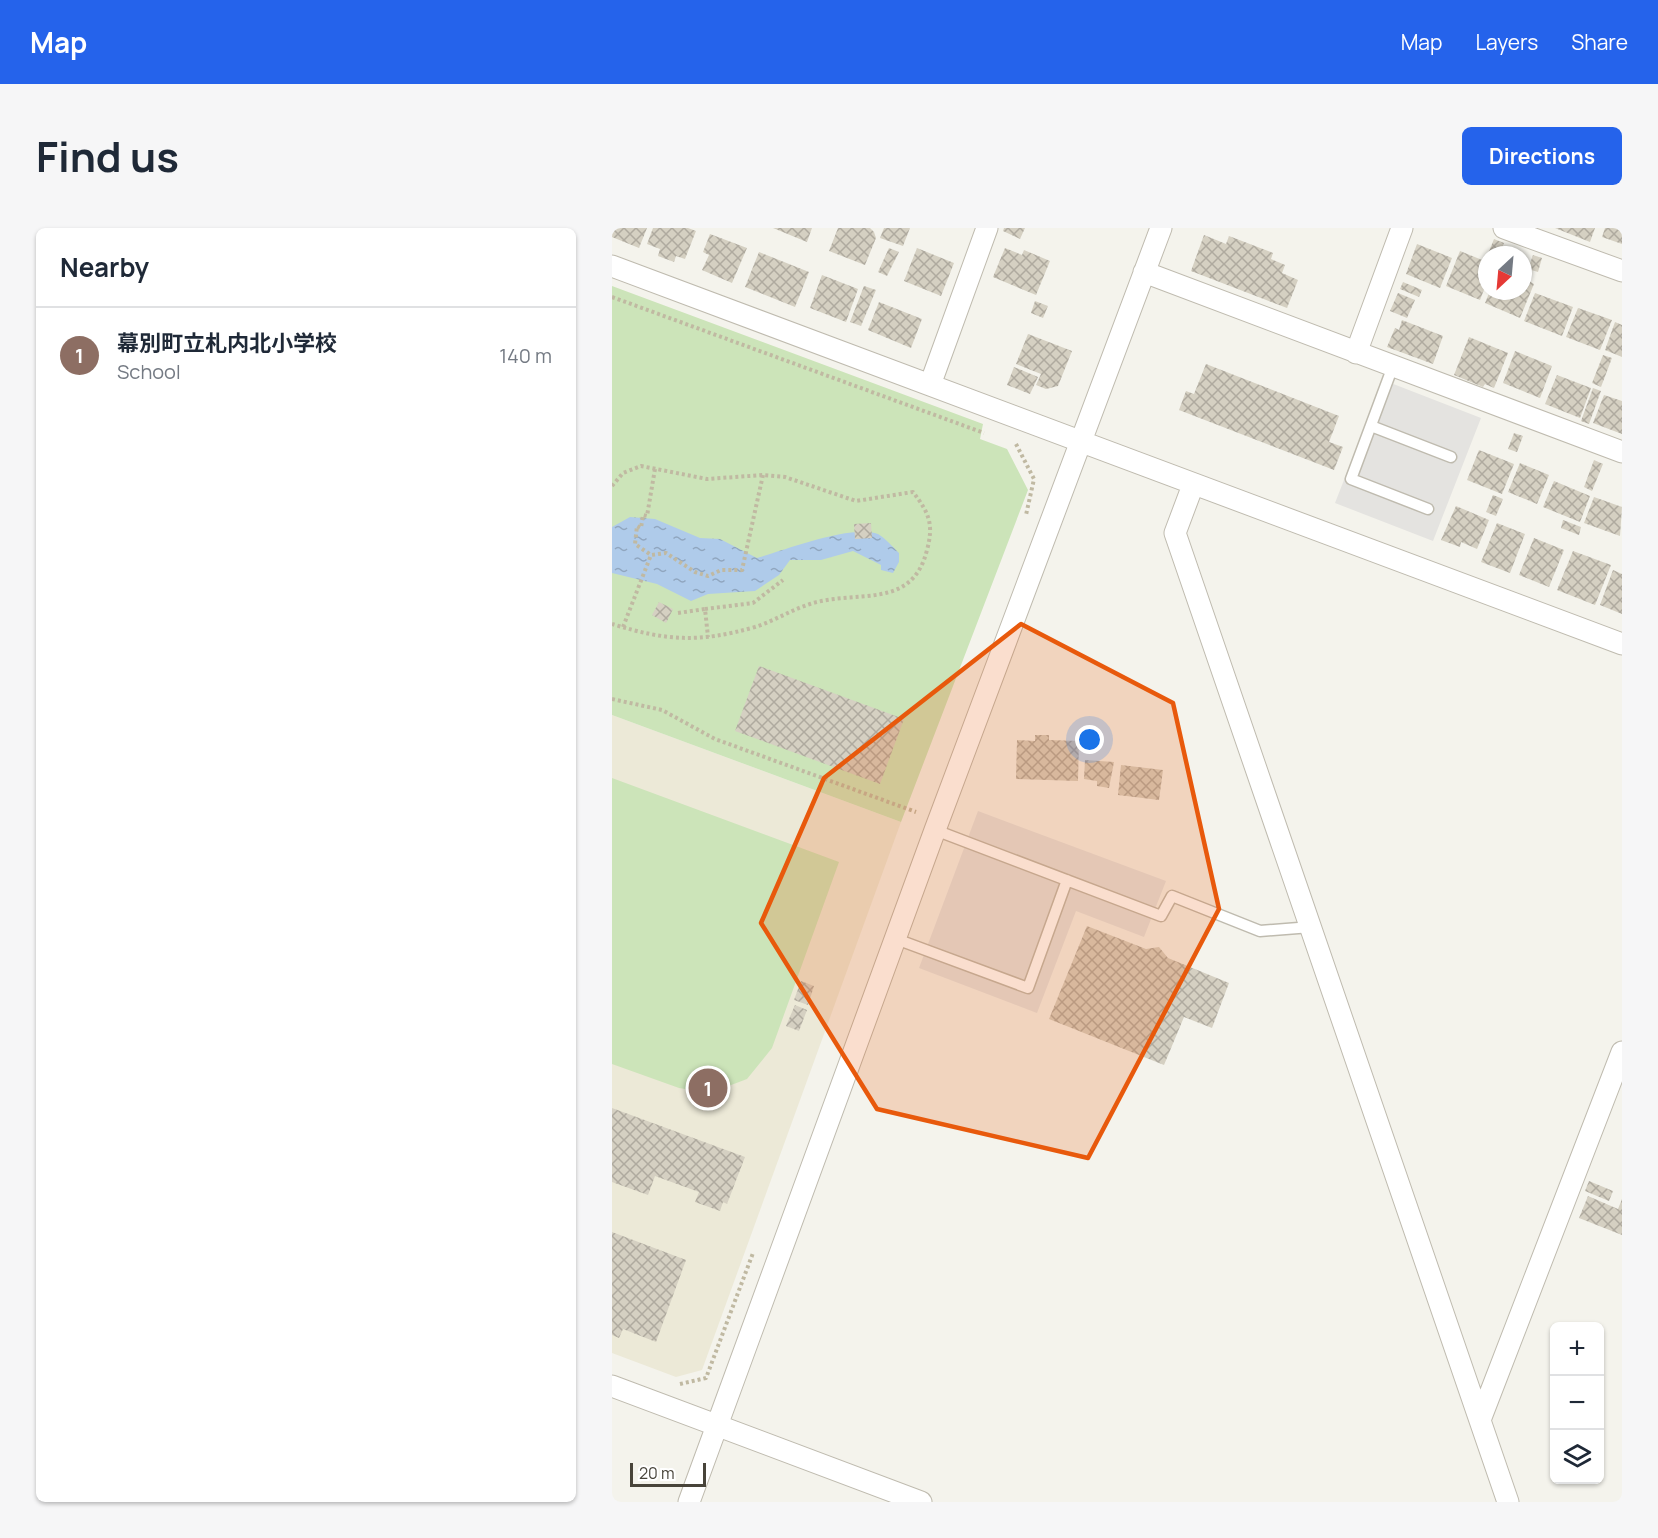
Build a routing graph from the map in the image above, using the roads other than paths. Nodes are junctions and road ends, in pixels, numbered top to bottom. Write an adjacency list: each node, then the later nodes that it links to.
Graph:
1 (1161, 228): 7 (street)
2 (1402, 228): 8 (street)
3 (1504, 228): 6 (street)
4 (981, 230): 10 (street)
5 (612, 266): 10 (street)
6 (1622, 271)
7 (1144, 272): 8 (street); 12 (street)
8 (1356, 353): 9 (street)
9 (1394, 366): 11 (lane); 13 (street)
10 (930, 385): 12 (street)
11 (1371, 426): 14 (lane); 16 (lane)
12 (1082, 443): 15 (street); 18 (street)
13 (1622, 452)
14 (1451, 457)
15 (1193, 484): 17 (street); 20 (street)
16 (1428, 509)
17 (1622, 644)
18 (935, 830): 19 (lane); 21 (street)
19 (1067, 880): 20 (lane); 21 (lane)
20 (1311, 927): 24 (street)
21 (896, 939): 25 (street)
22 (1622, 1052): 24 (street)
23 (612, 1386): 25 (street)
24 (1480, 1420): 28 (street)
25 (717, 1425): 26 (street); 27 (street)
26 (689, 1502)
27 (921, 1502)
28 (1508, 1502)

